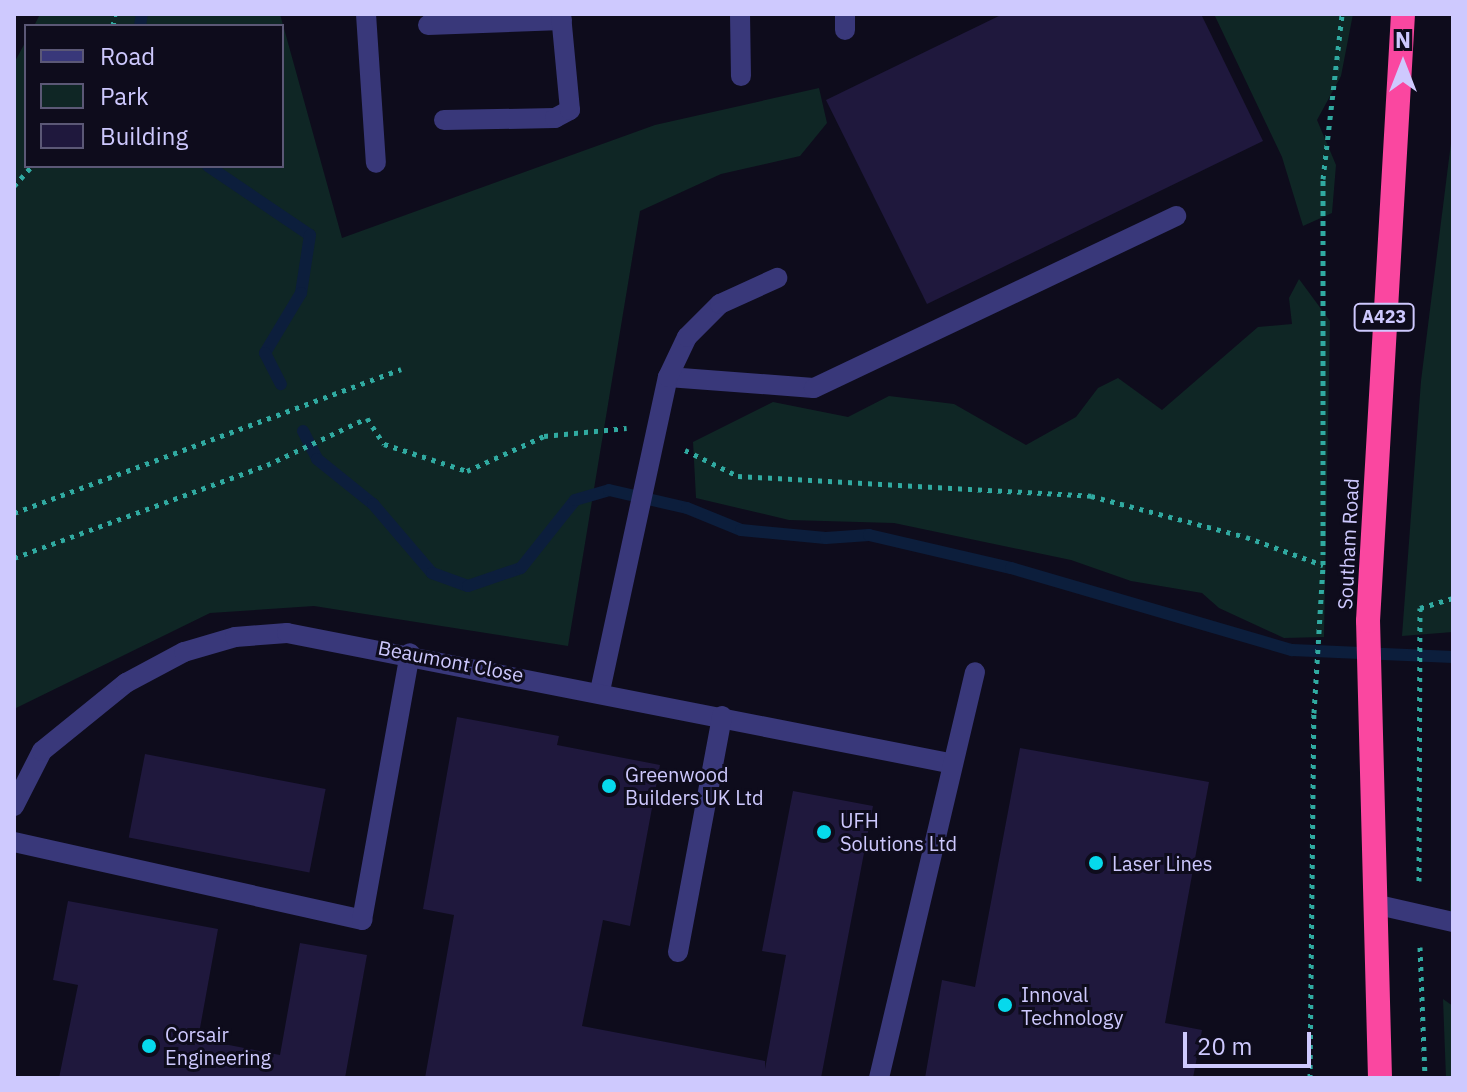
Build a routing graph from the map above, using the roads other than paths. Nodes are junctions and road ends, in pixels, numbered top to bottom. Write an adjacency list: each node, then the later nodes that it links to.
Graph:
1 (366, 14): 8 (street)
2 (740, 14): 6 (street)
3 (1403, 14): 19 (highway, Southam Road / A423)
4 (562, 17): 5 (street); 7 (street)
5 (428, 25)
6 (741, 76)
7 (444, 120)
8 (376, 163)
9 (1176, 216): 11 (street)
10 (777, 278): 11 (street)
11 (668, 377): 14 (street)
12 (410, 653): 14 (street, Beaumont Close); 17 (street, Beaumont Close); 18 (street)
13 (975, 672): 16 (street)
14 (600, 691): 15 (street, Beaumont Close)
15 (722, 716): 16 (street, Beaumont Close); 21 (street)
16 (949, 763): 22 (street)
17 (14, 806)
18 (14, 842)
19 (1374, 904): 20 (street); 23 (highway, Southam Road / A423)
20 (1453, 922)
21 (678, 952)
22 (879, 1078)
23 (1380, 1078)

